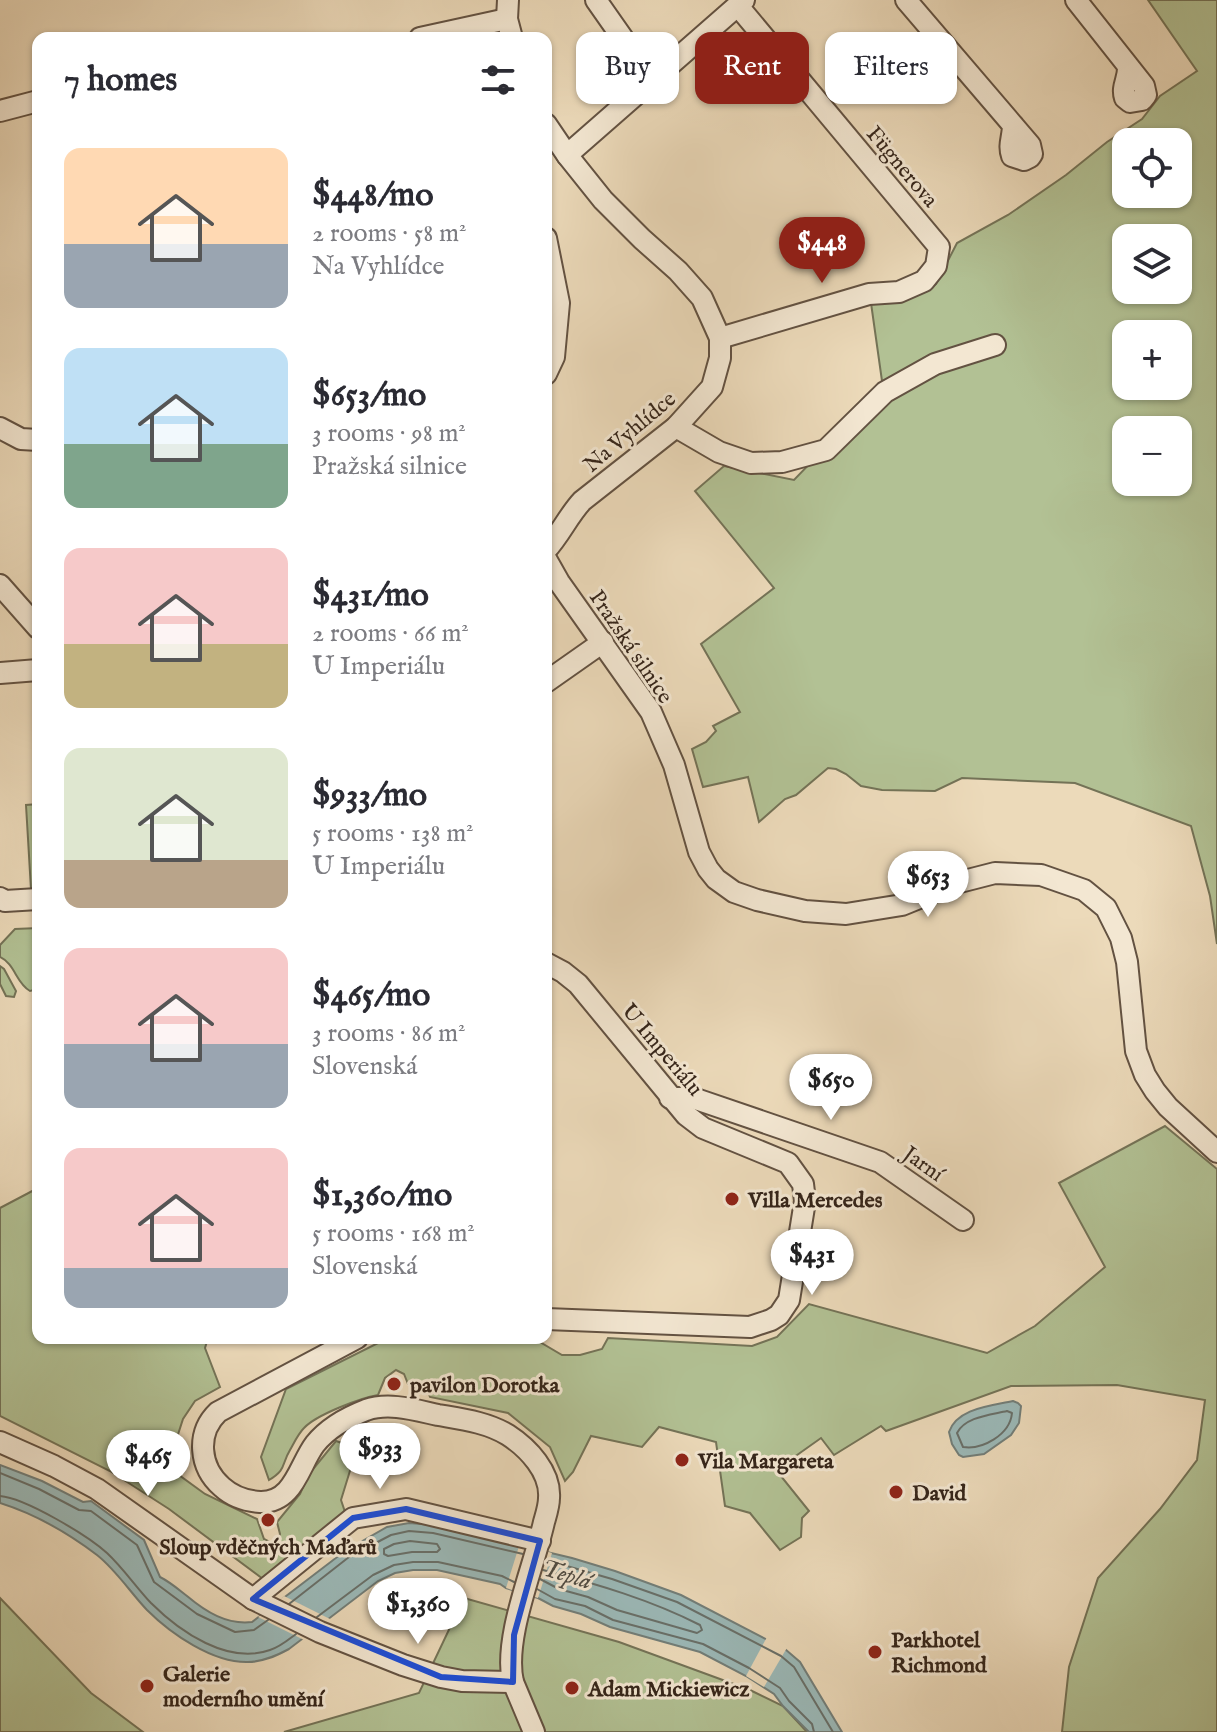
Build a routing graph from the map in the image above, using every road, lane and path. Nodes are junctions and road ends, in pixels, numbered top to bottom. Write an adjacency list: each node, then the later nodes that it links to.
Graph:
1 (596, 0): 7 (street)
2 (906, 0): 13 (street)
3 (1076, 0): 9 (street)
4 (741, 3): 8 (street); 17 (street, Fügnerova)
5 (509, 19): 6 (street)
6 (448, 32)
7 (618, 32)
8 (679, 57)
9 (1128, 66)
10 (32, 103): 12 (street)
11 (625, 104): 15 (street)
12 (0, 111)
13 (1013, 125)
14 (552, 134): 15 (street)
15 (567, 155): 17 (street)
16 (552, 268): 19 (street)
17 (720, 338): 20 (street, Na Vyhlídce)
18 (995, 345): 20 (street)
19 (552, 361)
20 (676, 427): 23 (street, Na Vyhlídce)
21 (0, 428): 22 (street)
22 (32, 440)
23 (552, 543)
24 (552, 570): 27 (street, Pražská silnice)
25 (0, 585): 26 (street)
26 (32, 621)
27 (603, 642): 30 (street); 35 (street, Pražská silnice)
28 (32, 670): 29 (street)
29 (0, 673)
30 (552, 678)
31 (32, 899): 32 (street)
32 (2, 900)
33 (552, 966): 34 (street, U Imperiálu)
34 (670, 1098): 36 (street, Jarní); 37 (street, U Imperiálu)
35 (1217, 1152)
36 (963, 1220)
37 (552, 1319)
38 (346, 1344): 40 (street)
39 (0, 1442): 41 (street)
40 (539, 1544): 41 (street); 42 (street)
41 (262, 1603): 42 (street)
42 (513, 1682): 43 (street)
43 (534, 1732)

